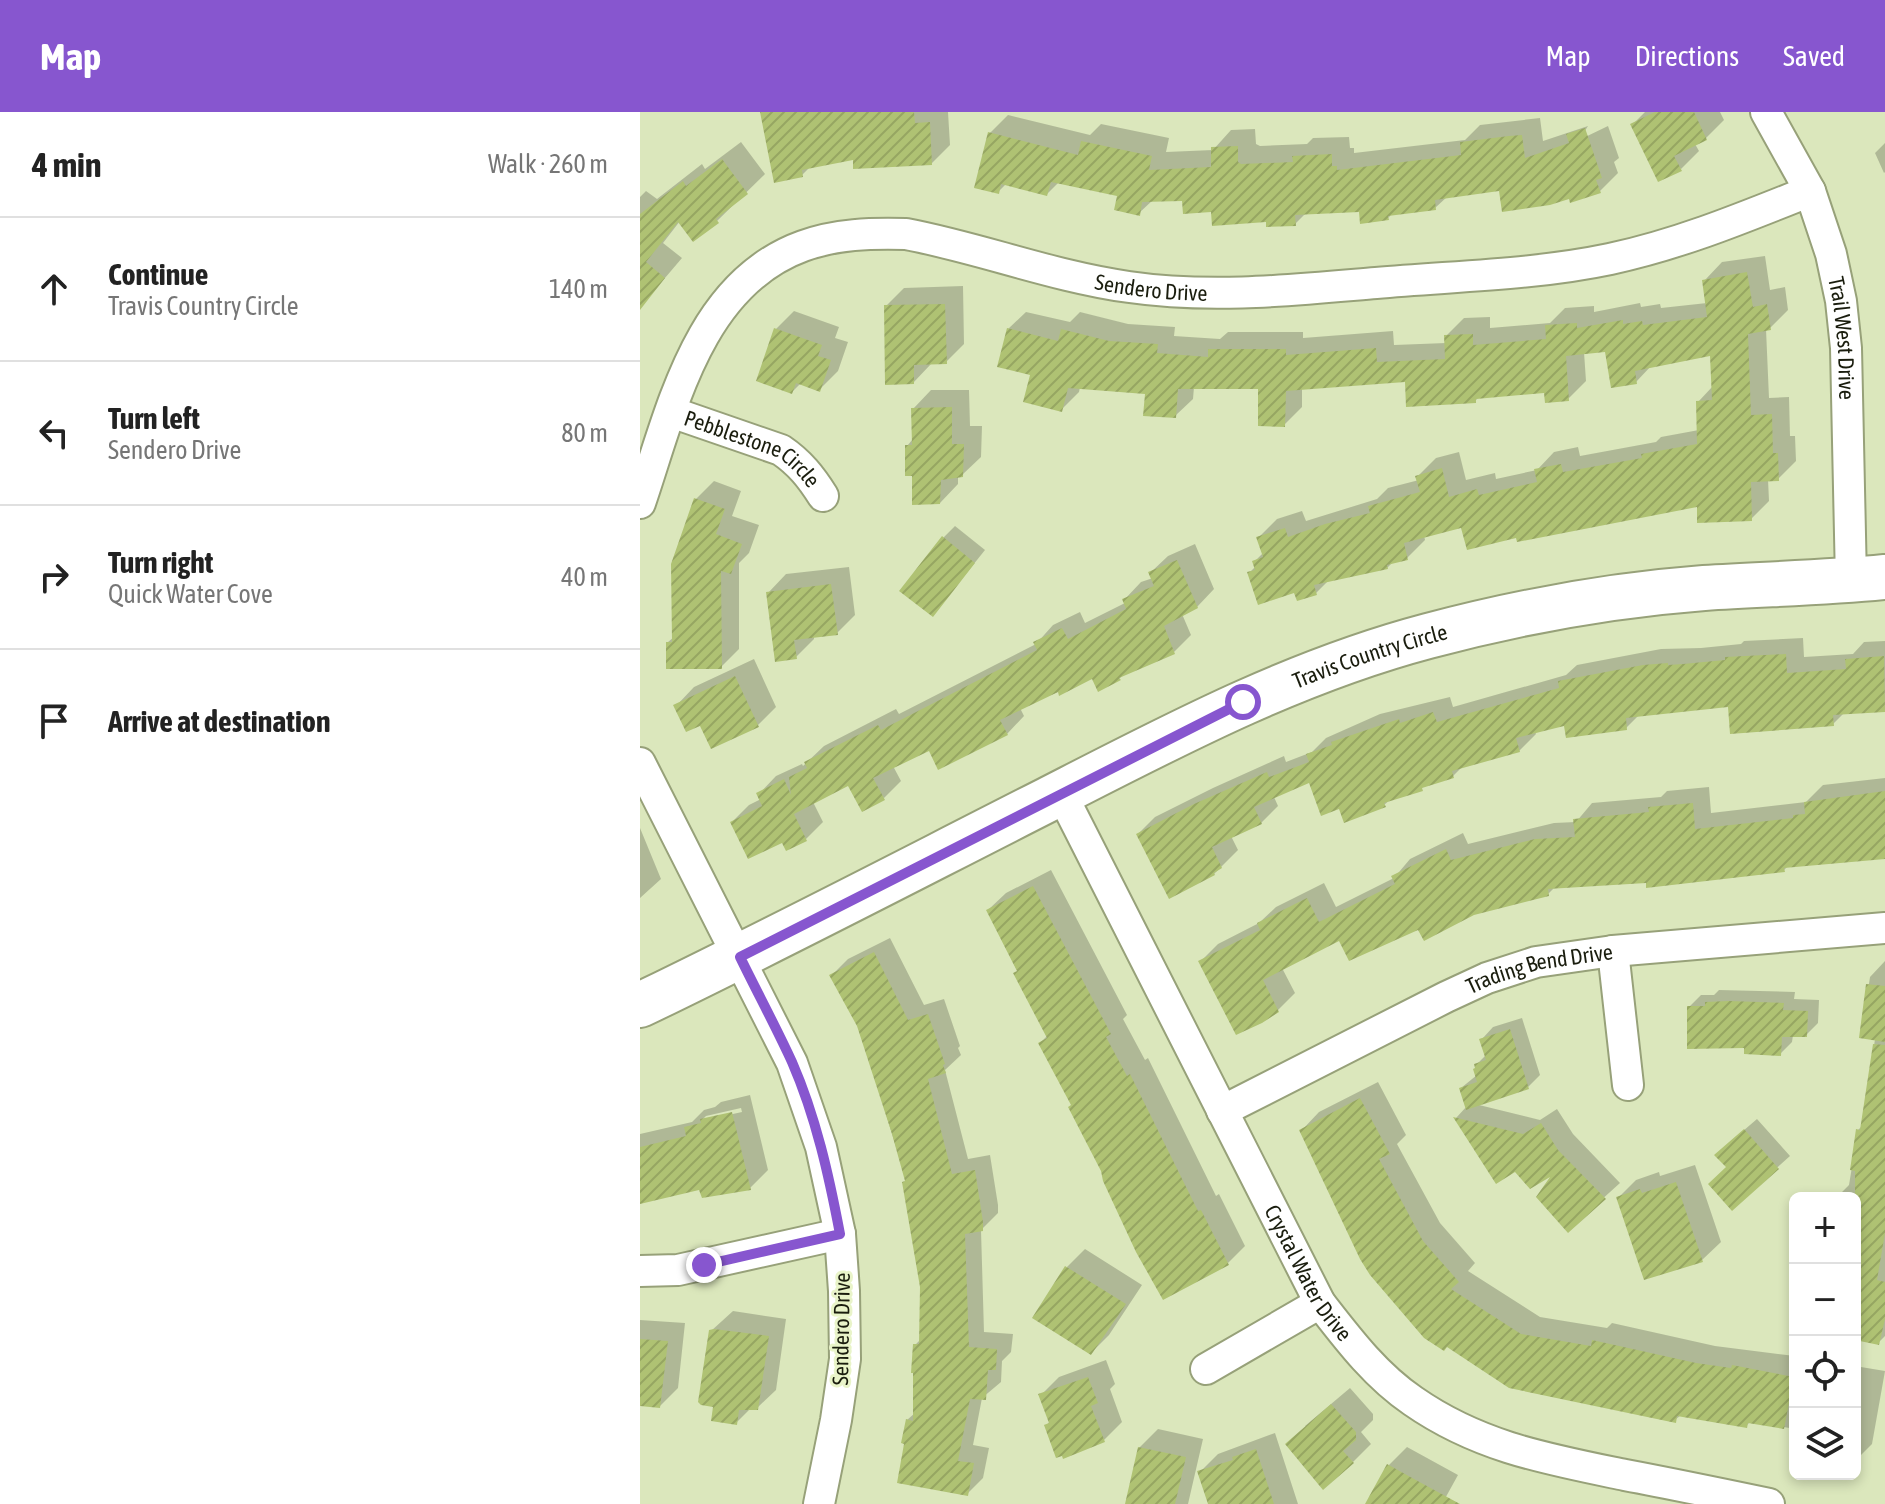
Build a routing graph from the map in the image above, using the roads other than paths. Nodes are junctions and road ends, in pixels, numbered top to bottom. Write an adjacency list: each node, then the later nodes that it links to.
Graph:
1 (1766, 112): 2 (street, Trail West Drive)
2 (1810, 191): 3 (street, Sendero Drive); 6 (street, Trail West Drive)
3 (671, 412): 4 (street, Pebblestone Circle); 5 (street, Sendero Drive)
4 (823, 496)
5 (640, 503)
6 (1868, 579): 8 (street, Travis Country Circle)
7 (640, 763): 11 (street, Sendero Drive)
8 (1061, 793): 11 (street, Travis Country Circle); 14 (street, Crystal Water Drive)
9 (1885, 928): 10 (street, Trading Bend Drive)
10 (1613, 951): 13 (street); 14 (street, Trading Bend Drive)
11 (740, 957): 12 (street, Travis Country Circle); 15 (street, Sendero Drive)
12 (640, 1005)
13 (1628, 1085)
14 (1222, 1111): 17 (street, Crystal Water Drive)
15 (840, 1234): 16 (street); 19 (street, Sendero Drive)
16 (640, 1271)
17 (1320, 1303): 18 (street); 20 (street, Crystal Water Drive)
18 (1206, 1369)
19 (819, 1504)
20 (1769, 1504)

